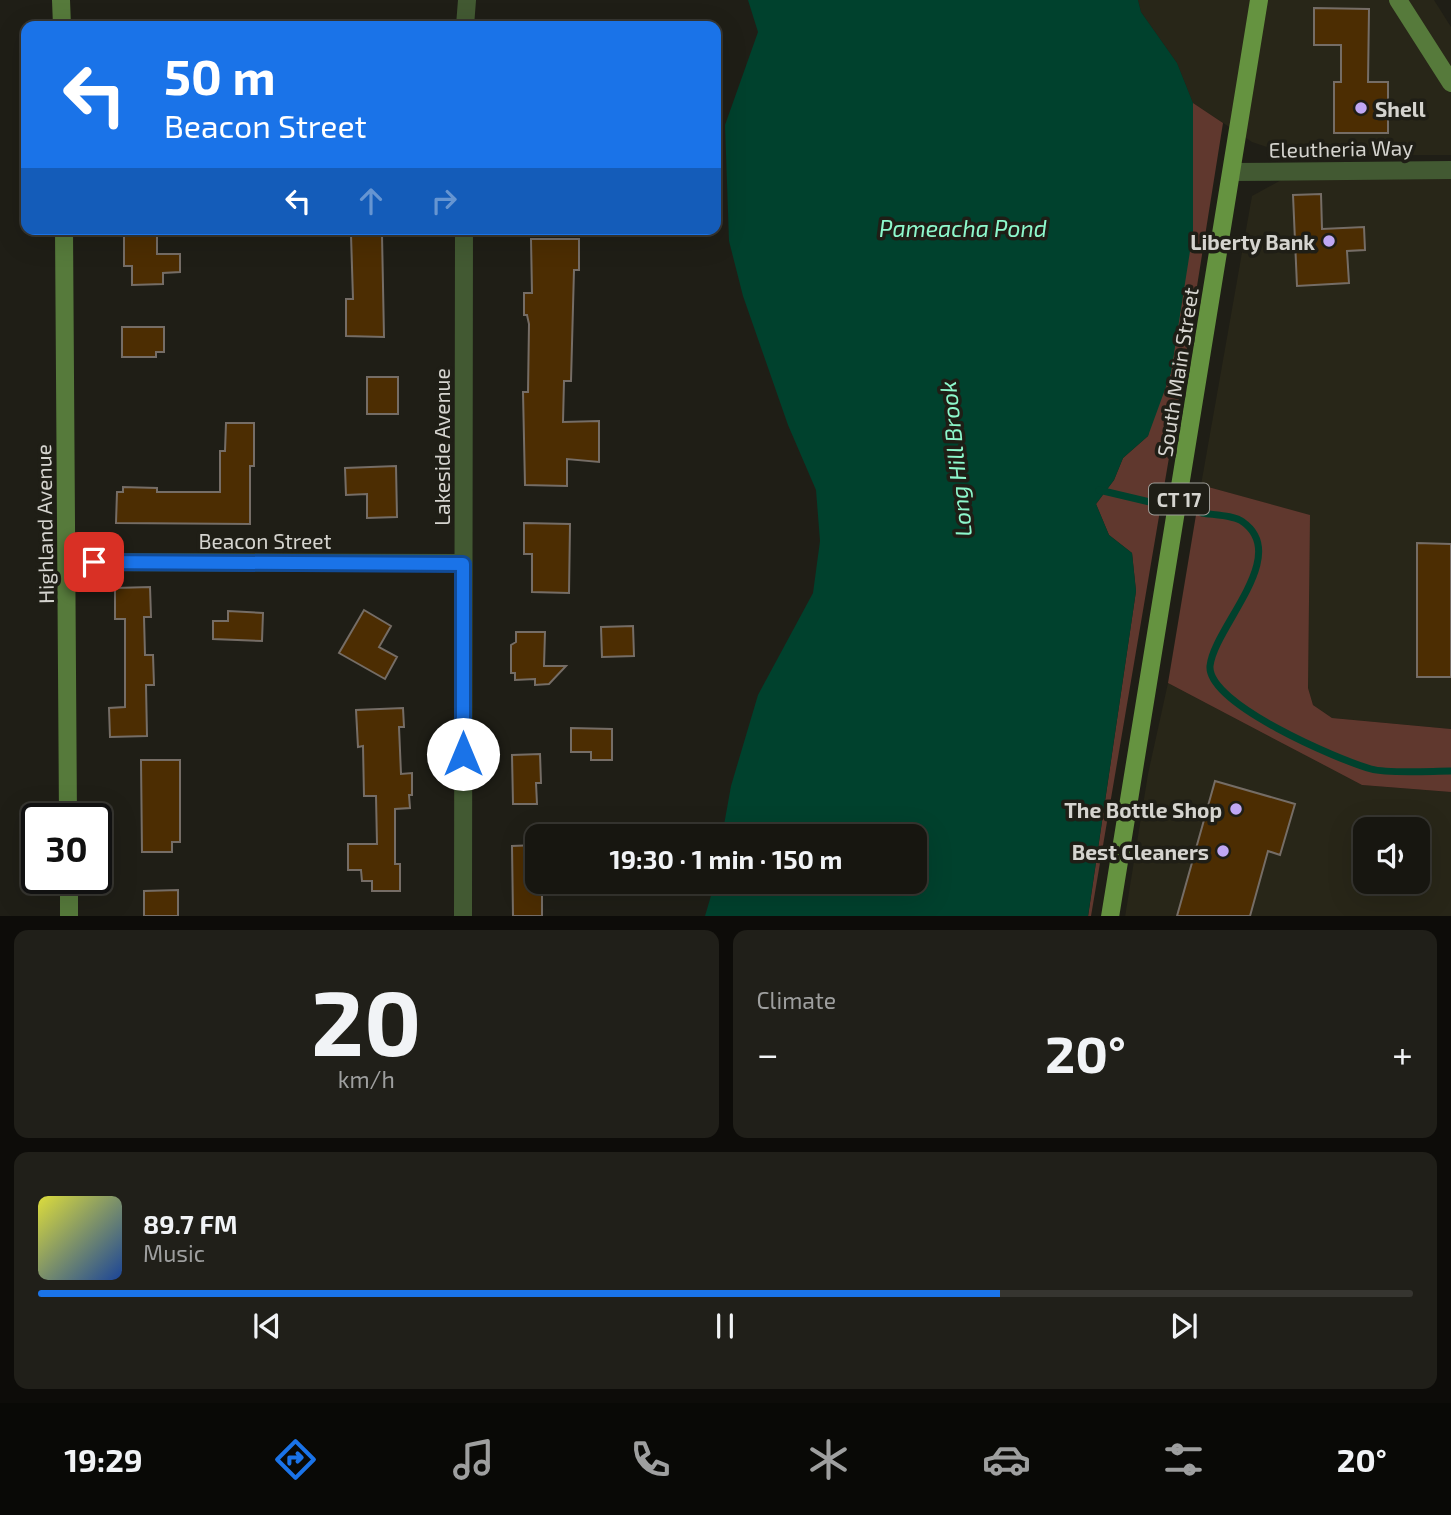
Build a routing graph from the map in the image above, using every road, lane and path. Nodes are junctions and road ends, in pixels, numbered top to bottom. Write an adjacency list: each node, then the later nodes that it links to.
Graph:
1 (61, 0): 5 (street)
2 (467, 0): 6 (street)
3 (1259, 0): 9 (main road, South Main Street / CT 17)
4 (1398, 0): 7 (street)
5 (62, 21)
6 (465, 21)
7 (1451, 83)
8 (1451, 170): 9 (street, Eleutheria Way)
9 (1232, 172): 18 (main road, South Main Street / CT 17)
10 (64, 235): 12 (street, Highland Avenue)
11 (464, 235): 13 (street, Lakeside Avenue)
12 (67, 562): 13 (street, Beacon Street); 14 (street, Highland Avenue)
13 (463, 564): 17 (street, Lakeside Avenue)
14 (68, 803)
15 (69, 894): 16 (street)
16 (69, 916)
17 (463, 916)
18 (1110, 916)

